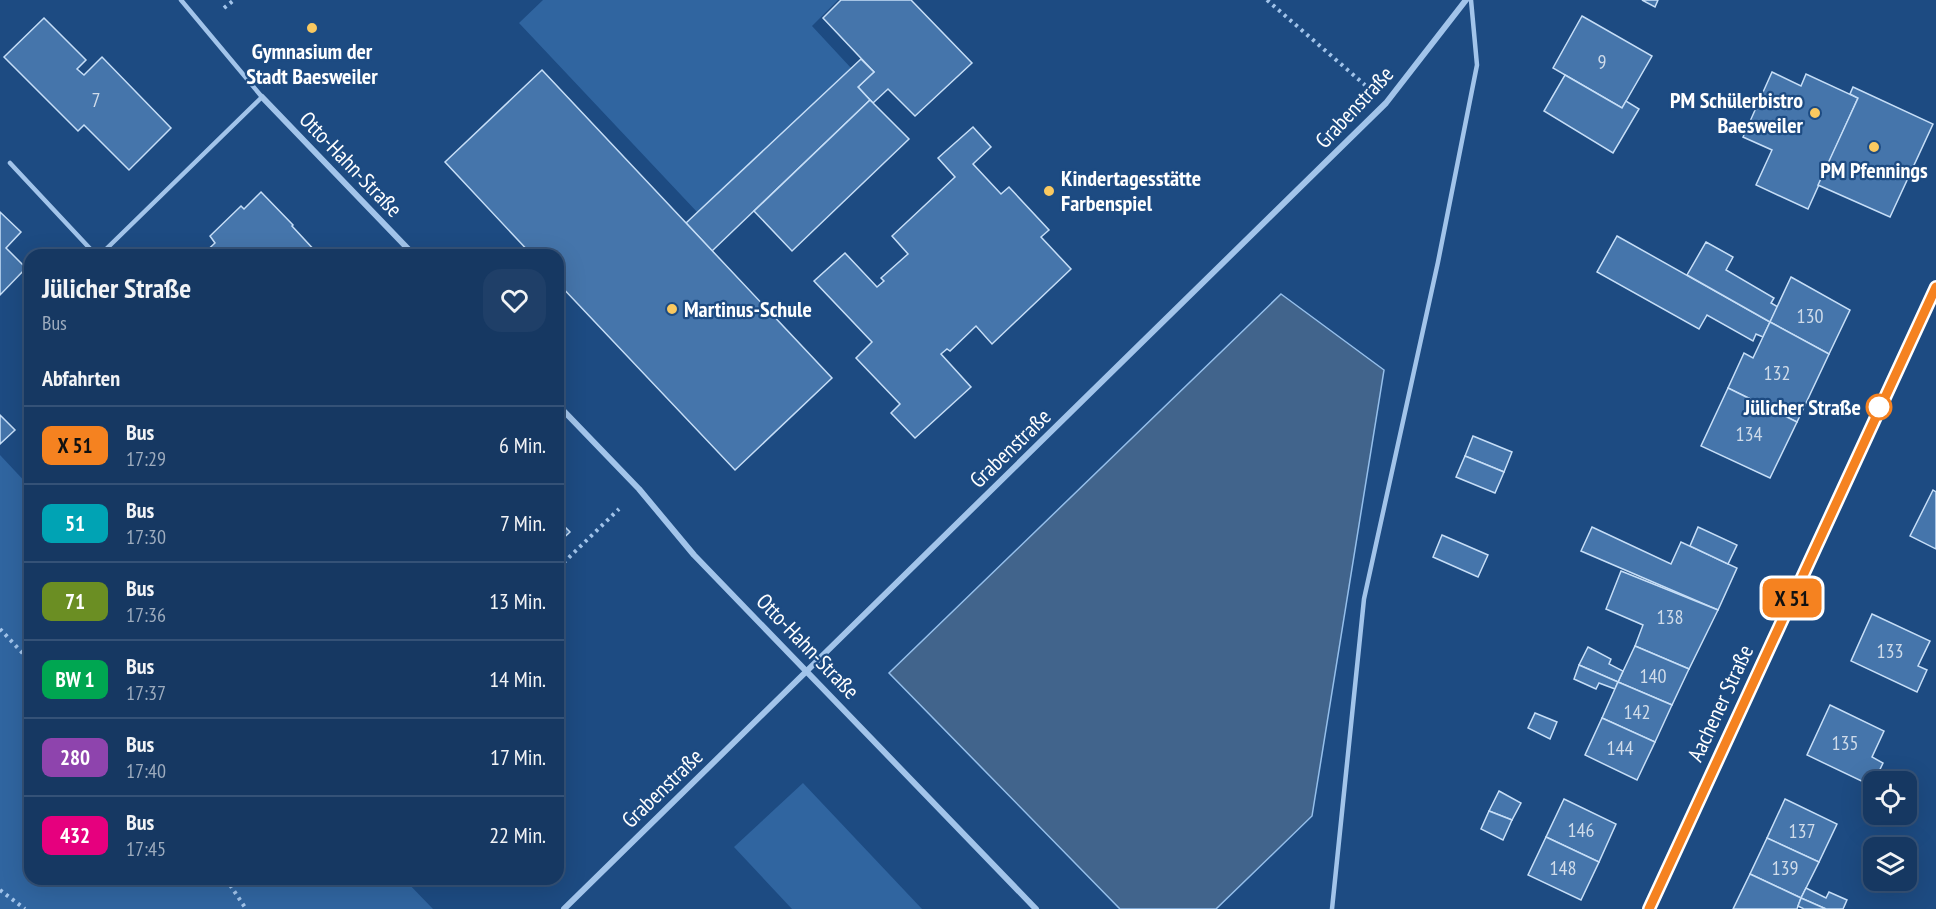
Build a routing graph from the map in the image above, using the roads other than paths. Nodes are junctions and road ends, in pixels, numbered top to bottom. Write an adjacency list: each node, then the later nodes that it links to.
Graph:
1 (181, 0): 4 (lane)
2 (1466, 0): 11 (street, Grabenstraße)
3 (1472, 0): 14 (lane)
4 (262, 97): 7 (lane); 8 (street, Otto-Hahn-Straße)
5 (10, 163): 6 (lane)
6 (92, 249)
7 (104, 249)
8 (408, 249)
9 (1936, 287): 15 (main road, Aachener Straße)
10 (564, 411): 11 (street, Otto-Hahn-Straße)
11 (808, 672): 12 (street, Grabenstraße); 13 (street, Otto-Hahn-Straße)
12 (564, 909)
13 (1036, 909)
14 (1332, 909)
15 (1649, 909)

